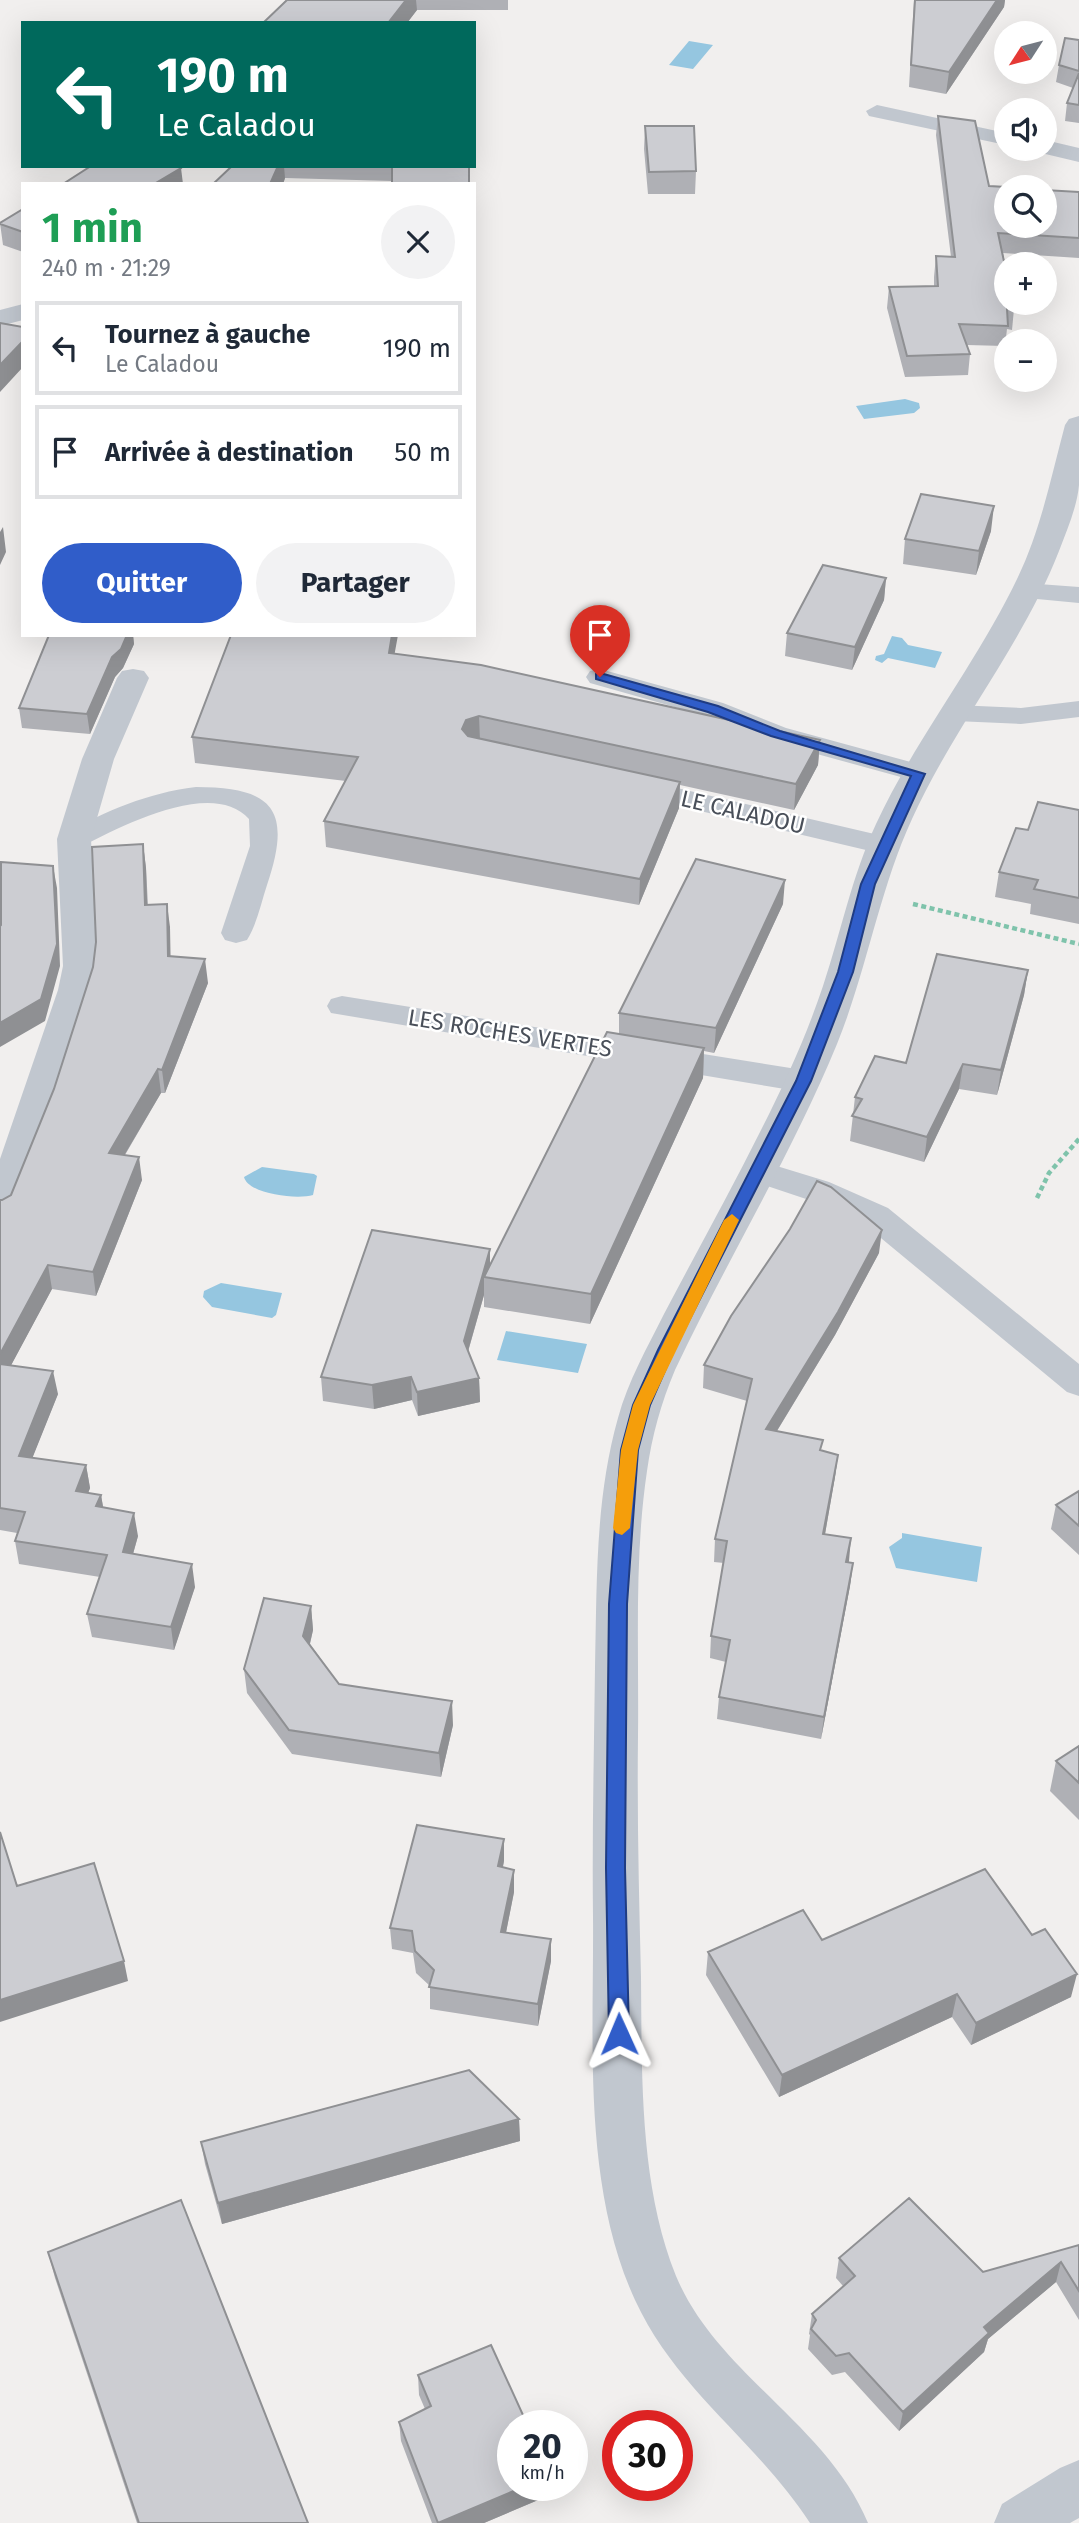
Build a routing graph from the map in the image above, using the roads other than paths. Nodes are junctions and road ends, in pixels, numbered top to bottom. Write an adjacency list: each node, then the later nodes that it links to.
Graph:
1 (877, 111): 2 (lane)
2 (994, 136)
3 (1057, 150): 4 (lane)
4 (1079, 155)
5 (21, 313): 6 (street)
6 (0, 318)
7 (1079, 425): 8 (street)
8 (1025, 591): 9 (lane); 13 (street)
9 (1079, 594)
10 (600, 677): 14 (lane)
11 (133, 678): 16 (street)
12 (1079, 709): 13 (lane)
13 (955, 713): 14 (street)
14 (919, 774): 17 (street)
15 (601, 780): 17 (lane, LE CALADOU)
16 (75, 839): 18 (lane); 22 (street)
17 (883, 845): 20 (street)
18 (236, 933)
19 (342, 1006): 20 (lane, LES ROCHES VERTES)
20 (803, 1081): 21 (street)
21 (757, 1171): 23 (lane); 25 (street)
22 (0, 1207)
23 (1079, 1383)
24 (1079, 2487): 26 (street)
25 (841, 2523)
26 (1021, 2523)

